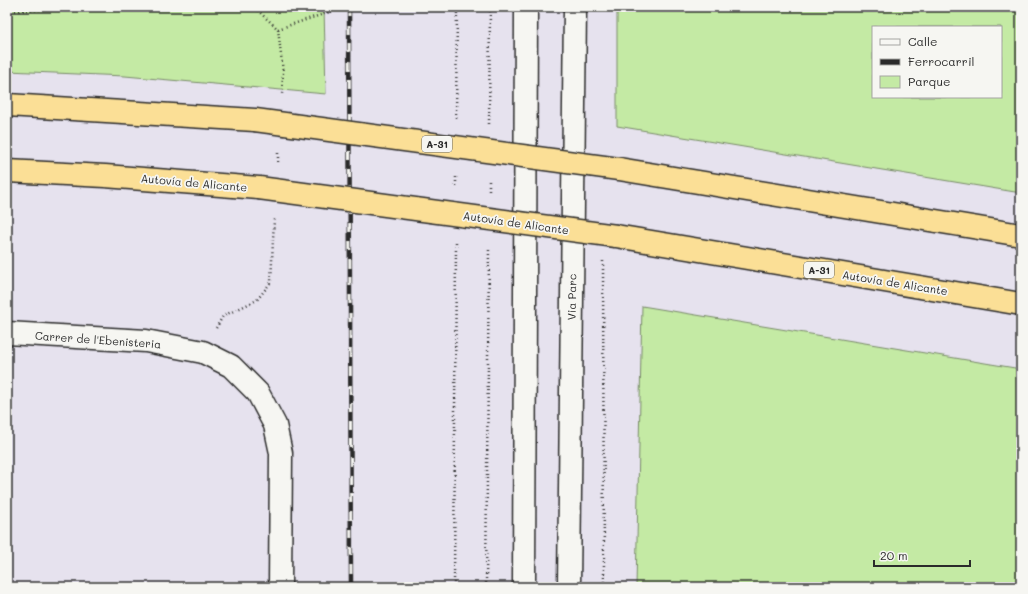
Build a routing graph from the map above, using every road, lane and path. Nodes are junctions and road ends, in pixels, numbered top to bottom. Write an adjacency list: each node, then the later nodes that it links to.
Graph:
1 (118, 7): 7 (path)
2 (333, 7): 8 (path)
3 (457, 7): 10 (path)
4 (490, 7): 11 (path)
5 (526, 7): 28 (main road)
6 (575, 7): 29 (main road, Via Parc)
7 (7, 11)
8 (278, 29)
9 (7, 105): 17 (highway, A-31, bridge)
10 (456, 119)
11 (489, 126)
12 (7, 171): 22 (highway, Autovía de Alicante / A-31, bridge)
13 (489, 173): 16 (path)
14 (456, 175): 15 (path)
15 (456, 191)
16 (489, 197)
17 (1021, 235)
18 (456, 238): 26 (path)
19 (489, 244): 27 (path)
20 (273, 247): 24 (path)
21 (603, 254): 30 (path)
22 (1021, 304)
23 (7, 333): 24 (main road, Carrer de l'Ebenisteria)
24 (203, 352): 25 (main road, Carrer de l'Ebenisteria)
25 (280, 587)
26 (454, 587)
27 (486, 587)
28 (524, 587)
29 (569, 587)
30 (604, 587)

